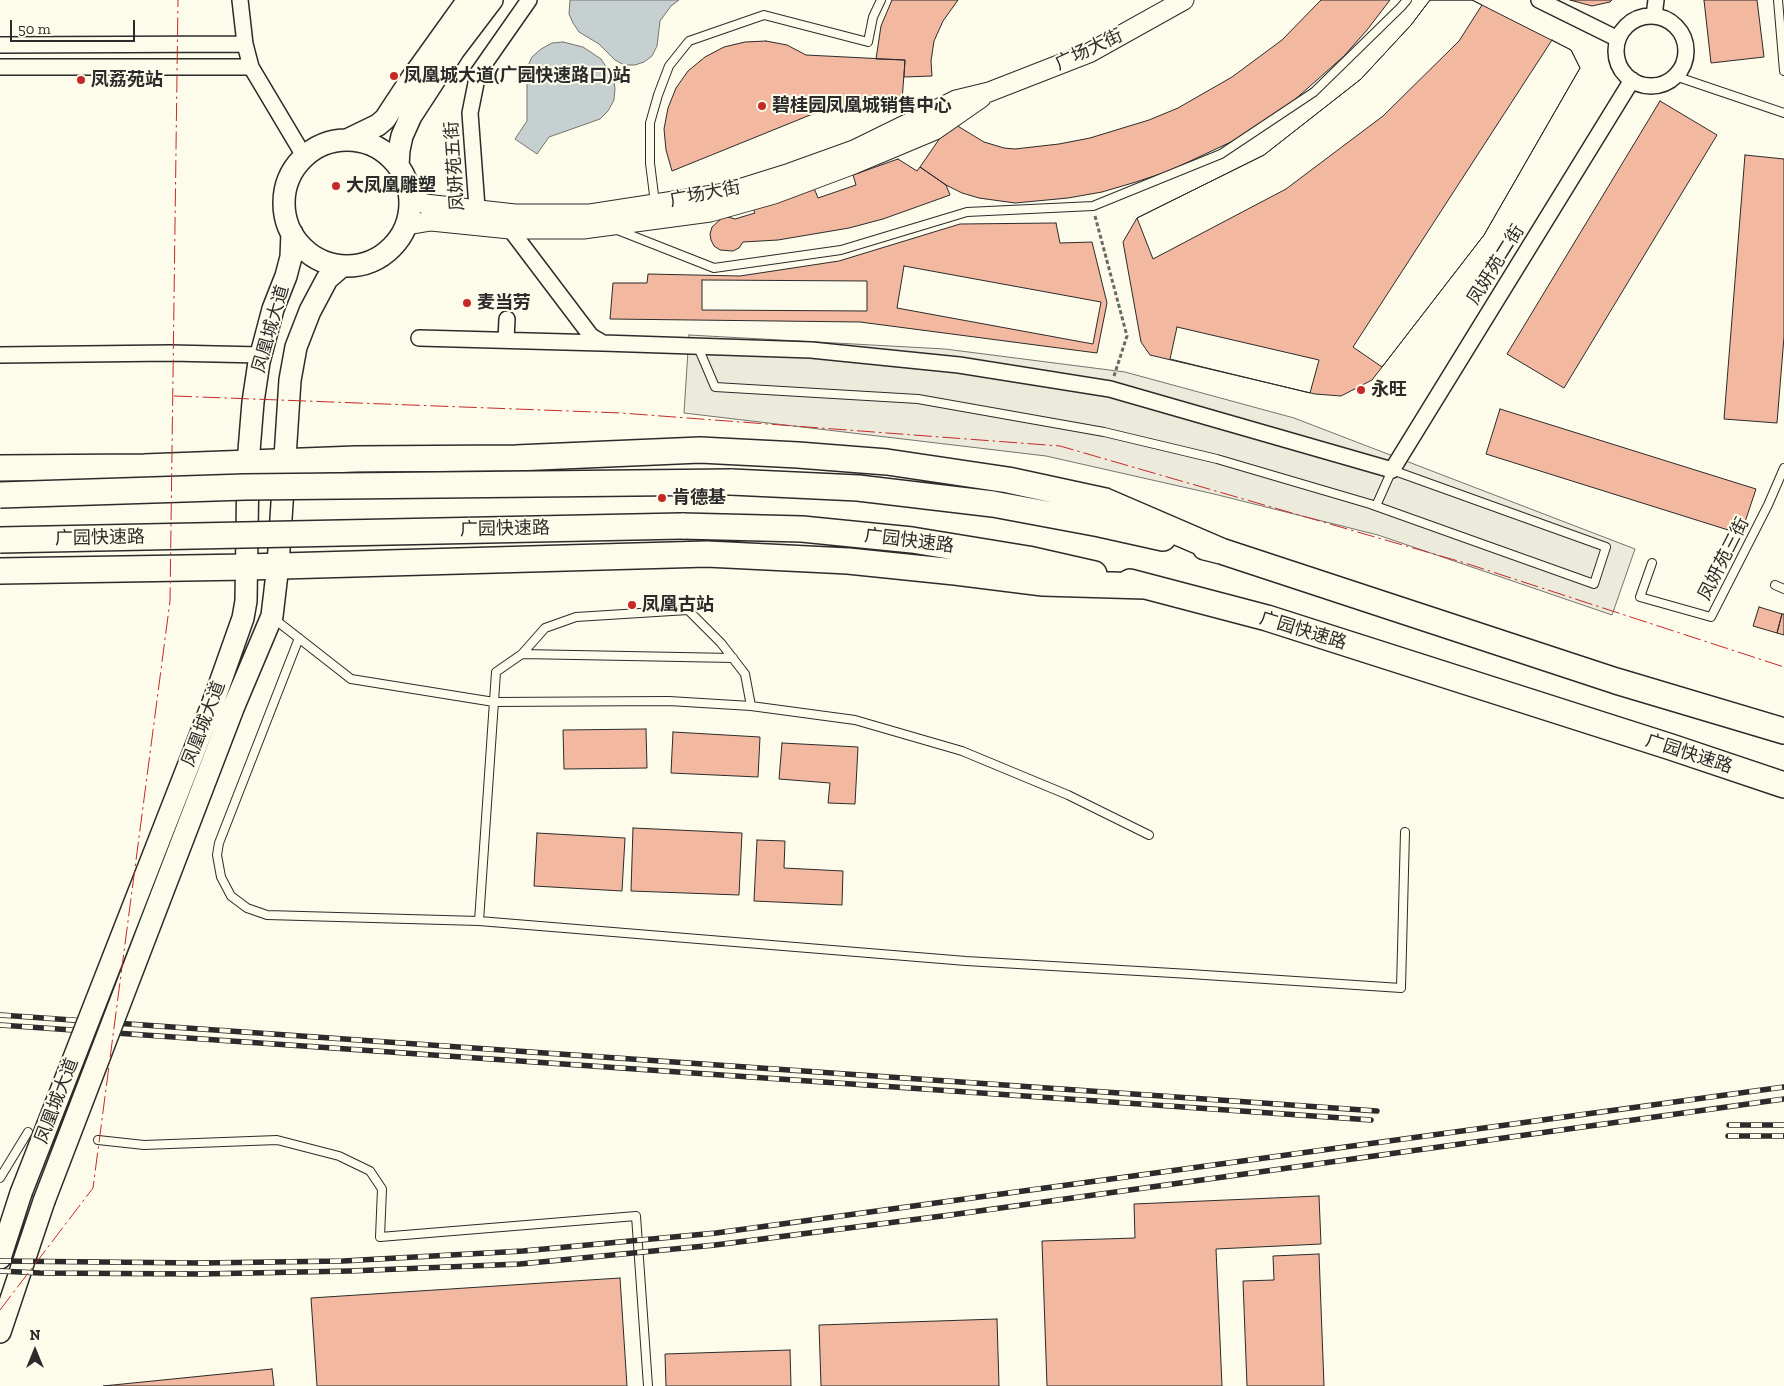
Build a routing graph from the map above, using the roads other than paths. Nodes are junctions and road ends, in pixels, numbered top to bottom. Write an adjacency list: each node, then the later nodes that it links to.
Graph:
1 (240, 0): 13 (street)
2 (468, 0): 22 (main road)
3 (492, 0): 24 (main road)
4 (529, 0): 27 (street, 凤妍苑五街)
5 (881, 0): 26 (lane)
6 (1184, 0): 20 (street, 广场大街)
7 (1407, 0): 29 (lane)
8 (1539, 0): 12 (street)
9 (1656, 0): 11 (street)
10 (1778, 0): 17 (lane)
11 (1654, 16): 12 (street); 18 (street)
12 (1618, 39): 19 (street)
13 (245, 44): 14 (street); 16 (street)
14 (0, 45)
15 (0, 66): 16 (street)
16 (250, 67): 23 (street)
17 (1784, 71)
18 (1675, 76): 19 (street); 21 (lane)
19 (1632, 80): 44 (street, 凤妍苑二街)
20 (989, 92): 26 (street, 广场大街); 29 (street, 广场大街)
21 (1784, 113)
22 (347, 140): 23 (main road); 24 (main road)
23 (304, 156): 31 (main road)
24 (398, 165): 25 (main road)
25 (409, 191): 27 (street, 广场大街); 28 (main road)
26 (655, 204): 27 (street, 广场大街)
27 (478, 218): 28 (street); 30 (street, 广场大街)
28 (406, 225): 32 (main road)
29 (606, 226): 30 (street, 广场大街)
30 (510, 229): 36 (street)
31 (292, 233): 32 (main road); 39 (main road, 凤凰城大道)
32 (342, 266): 40 (main road, 凤凰城大道)
33 (507, 319): 35 (street)
34 (419, 338): 35 (street)
35 (506, 340): 36 (street)
36 (603, 343): 37 (street)
37 (698, 347): 44 (street); 46 (lane)
38 (0, 355): 39 (street)
39 (261, 355): 41 (main road, 凤凰城大道)
40 (285, 461): 41 (highway); 48 (highway); 50 (main road, 凤凰城大道)
41 (248, 463): 42 (highway); 51 (main road, 凤凰城大道)
42 (0, 468)
43 (1784, 468): 49 (lane, 凤妍苑三街)
44 (1392, 470): 46 (lane); 46 (lane)
45 (0, 495): 48 (highway, bridge)
46 (1376, 506)
47 (0, 540): 54 (highway, 广园快速路, bridge)
48 (1221, 551): 62 (highway)
49 (1652, 562)
50 (278, 565): 51 (highway); 54 (highway); 56 (main road, 凤凰城大道)
51 (247, 567): 52 (highway); 70 (main road, 凤凰城大道, bridge)
52 (0, 571)
53 (1775, 585): 55 (lane)
54 (1145, 586): 63 (highway, 广园快速路)
55 (1784, 589)
56 (272, 616): 57 (lane); 72 (main road, 凤凰城大道, bridge)
57 (299, 638): 60 (lane); 66 (lane)
58 (522, 654): 59 (lane); 59 (lane); 60 (lane)
59 (733, 658): 61 (lane)
60 (494, 702): 61 (lane); 66 (lane)
61 (751, 706): 65 (lane)
62 (1784, 731)
63 (1784, 785)
64 (1405, 832): 66 (lane)
65 (1149, 835)
66 (479, 921)
67 (28, 1132): 69 (lane)
68 (98, 1140): 73 (lane)
69 (0, 1178)
70 (4, 1236): 71 (main road, 凤凰城大道)
71 (0, 1258)
72 (0, 1332)
73 (648, 1386)

